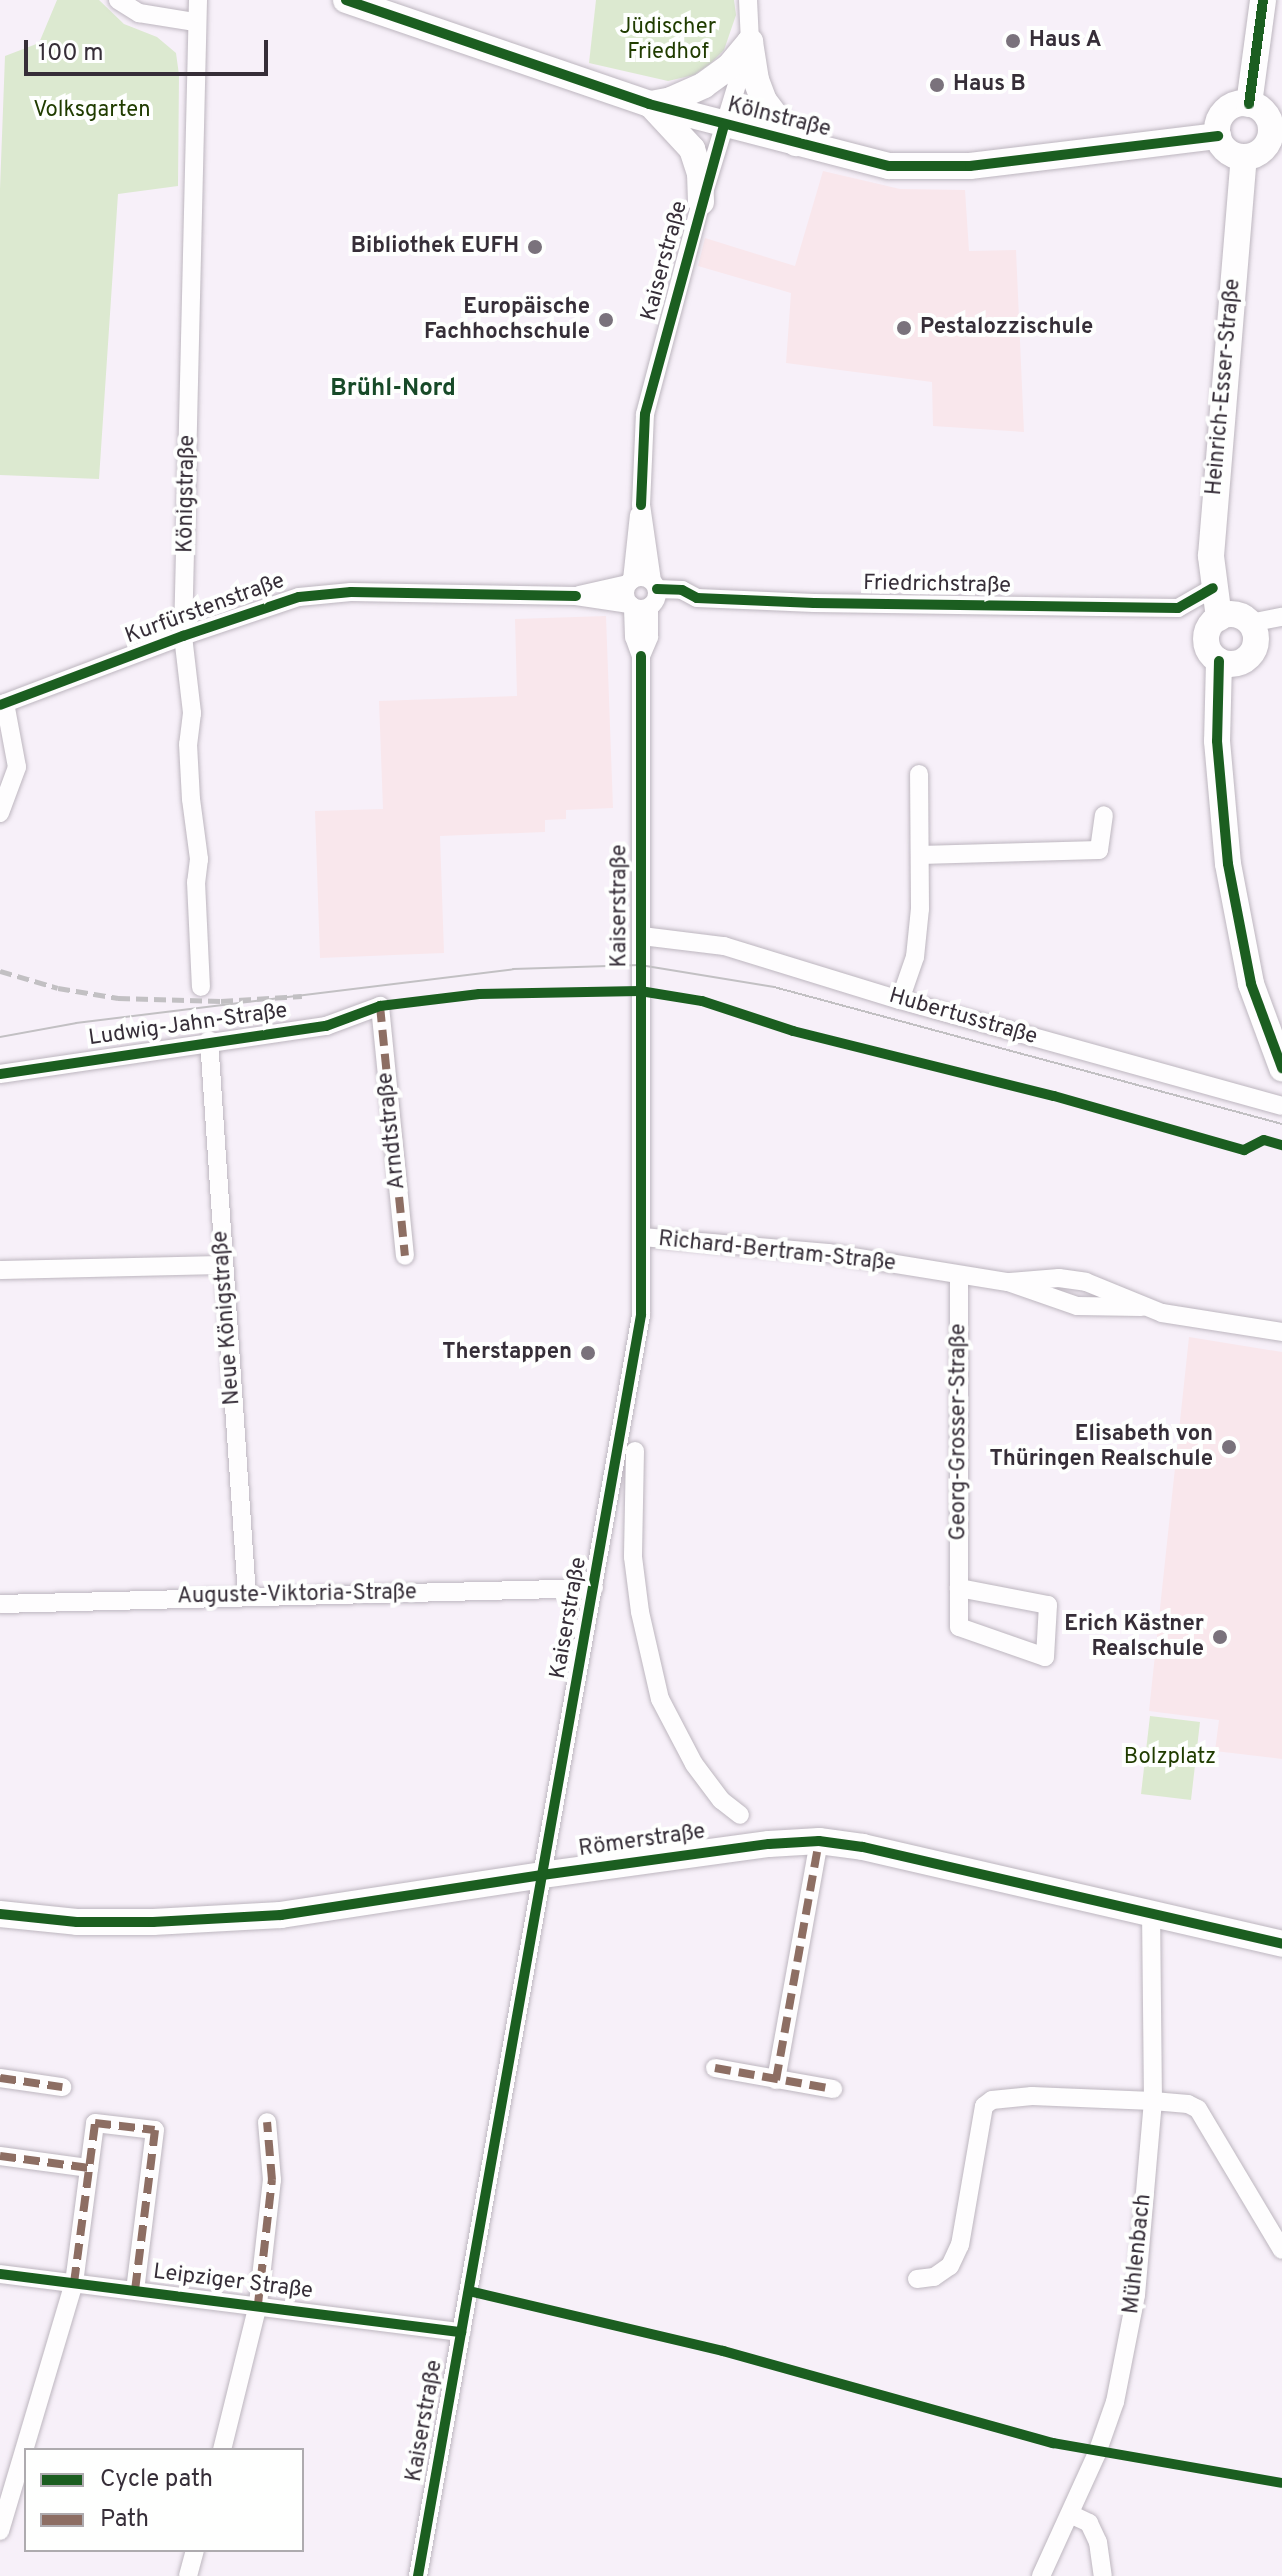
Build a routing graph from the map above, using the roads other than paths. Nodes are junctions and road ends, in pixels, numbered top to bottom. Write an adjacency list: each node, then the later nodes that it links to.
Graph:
1 (118, 0): 6 (street)
2 (198, 0): 6 (street, Königstraße)
3 (346, 0): 8 (main road, Kölnstraße)
4 (748, 0): 7 (street)
5 (1263, 0): 9 (main road)
6 (195, 22): 25 (street, Königstraße)
7 (750, 42): 8 (main road); 10 (street, Kaiserstraße); 13 (main road)
8 (649, 104): 10 (main road, Kölnstraße); 15 (main road)
9 (1249, 104): 11 (main road); 12 (main road)
10 (724, 125): 13 (main road, Kölnstraße); 15 (street, Kaiserstraße)
11 (1276, 133): 14 (main road)
12 (1218, 136): 13 (main road, Kölnstraße); 14 (main road)
13 (796, 143)
14 (1244, 157): 19 (main road, Heinrich-Esser-Straße)
15 (701, 202): 16 (street, Kaiserstraße)
16 (641, 505): 17 (street, Kaiserstraße); 18 (street, Kaiserstraße)
17 (630, 582): 18 (street); 20 (street, Kurfürstenstraße); 21 (street)
18 (654, 585): 19 (street, Friedrichstraße); 21 (street)
19 (1213, 588): 23 (main road, Heinrich-Esser-Straße)
20 (576, 596): 21 (street, Kurfürstenstraße); 25 (street, Kurfürstenstraße)
21 (637, 606): 32 (street, Kaiserstraße)
22 (1282, 617): 24 (street)
23 (1219, 618): 24 (main road); 26 (main road)
24 (1250, 623): 26 (main road)
25 (183, 636): 27 (street, Kurfürstenstraße); 33 (street, Königstraße)
26 (1219, 661): 37 (main road)
27 (2, 704): 29 (street)
28 (919, 774): 31 (street)
29 (0, 813)
30 (1104, 815): 31 (street)
31 (920, 855): 34 (street)
32 (642, 936): 34 (street, Hubertusstraße); 40 (street, Kaiserstraße)
33 (201, 987)
34 (900, 1000): 39 (street, Hubertusstraße)
35 (380, 1006): 36 (street, Ludwig-Jahn-Straße); 41 (street, Arndtstraße)
36 (209, 1040): 38 (street, Ludwig-Jahn-Straße); 42 (street, Neue Königstraße)
37 (1282, 1068)
38 (0, 1074)
39 (1282, 1106)
40 (642, 1237): 44 (street, Richard-Bertram-Straße); 47 (street, Kaiserstraße)
41 (405, 1256)
42 (223, 1265): 43 (street); 51 (street, Neue Königstraße)
43 (0, 1270)
44 (959, 1275): 45 (street, Richard-Bertram-Straße); 50 (street, Georg-Grosser-Straße)
45 (1282, 1332)
46 (635, 1451): 48 (street)
47 (601, 1553): 48 (street); 49 (street, Kaiserstraße)
48 (633, 1557): 53 (street)
49 (594, 1588): 51 (street, Auguste-Viktoria-Straße); 55 (street, Kaiserstraße)
50 (959, 1588): 50 (street, Georg-Grosser-Straße)
51 (247, 1596): 52 (street, Auguste-Viktoria-Straße)
52 (0, 1604)
53 (740, 1815)
54 (819, 1841): 55 (main road, Römerstraße); 57 (main road, Römerstraße); 61 (street)
55 (542, 1875): 56 (main road, Römerstraße); 74 (street, Kaiserstraße)
56 (0, 1914)
57 (1151, 1915): 58 (main road, Römerstraße); 64 (street, Mühlenbach)
58 (1282, 1944)
59 (715, 2068): 61 (street)
60 (0, 2078): 62 (street)
61 (776, 2080): 63 (street)
62 (62, 2087)
63 (833, 2089)
64 (1153, 2101): 68 (street); 70 (street); 78 (street, Mühlenbach)
65 (267, 2122): 73 (street)
66 (0, 2156): 67 (street)
67 (89, 2168): 71 (street); 72 (street)
68 (1282, 2250)
69 (0, 2274): 71 (street, Leipziger Straße)
70 (917, 2279)
71 (74, 2283): 72 (street, Leipziger Straße); 75 (street)
72 (135, 2290): 73 (street, Leipziger Straße)
73 (258, 2304): 74 (street, Leipziger Straße); 76 (street)
74 (461, 2332): 82 (street, Kaiserstraße)
75 (25, 2448)
76 (222, 2448)
77 (24, 2451): 79 (street)
78 (1070, 2514): 83 (street, Mühlenbach); 84 (street)
79 (0, 2531)
80 (194, 2552): 81 (street)
81 (188, 2576)
82 (418, 2576)
83 (1041, 2576)
84 (1103, 2576)

